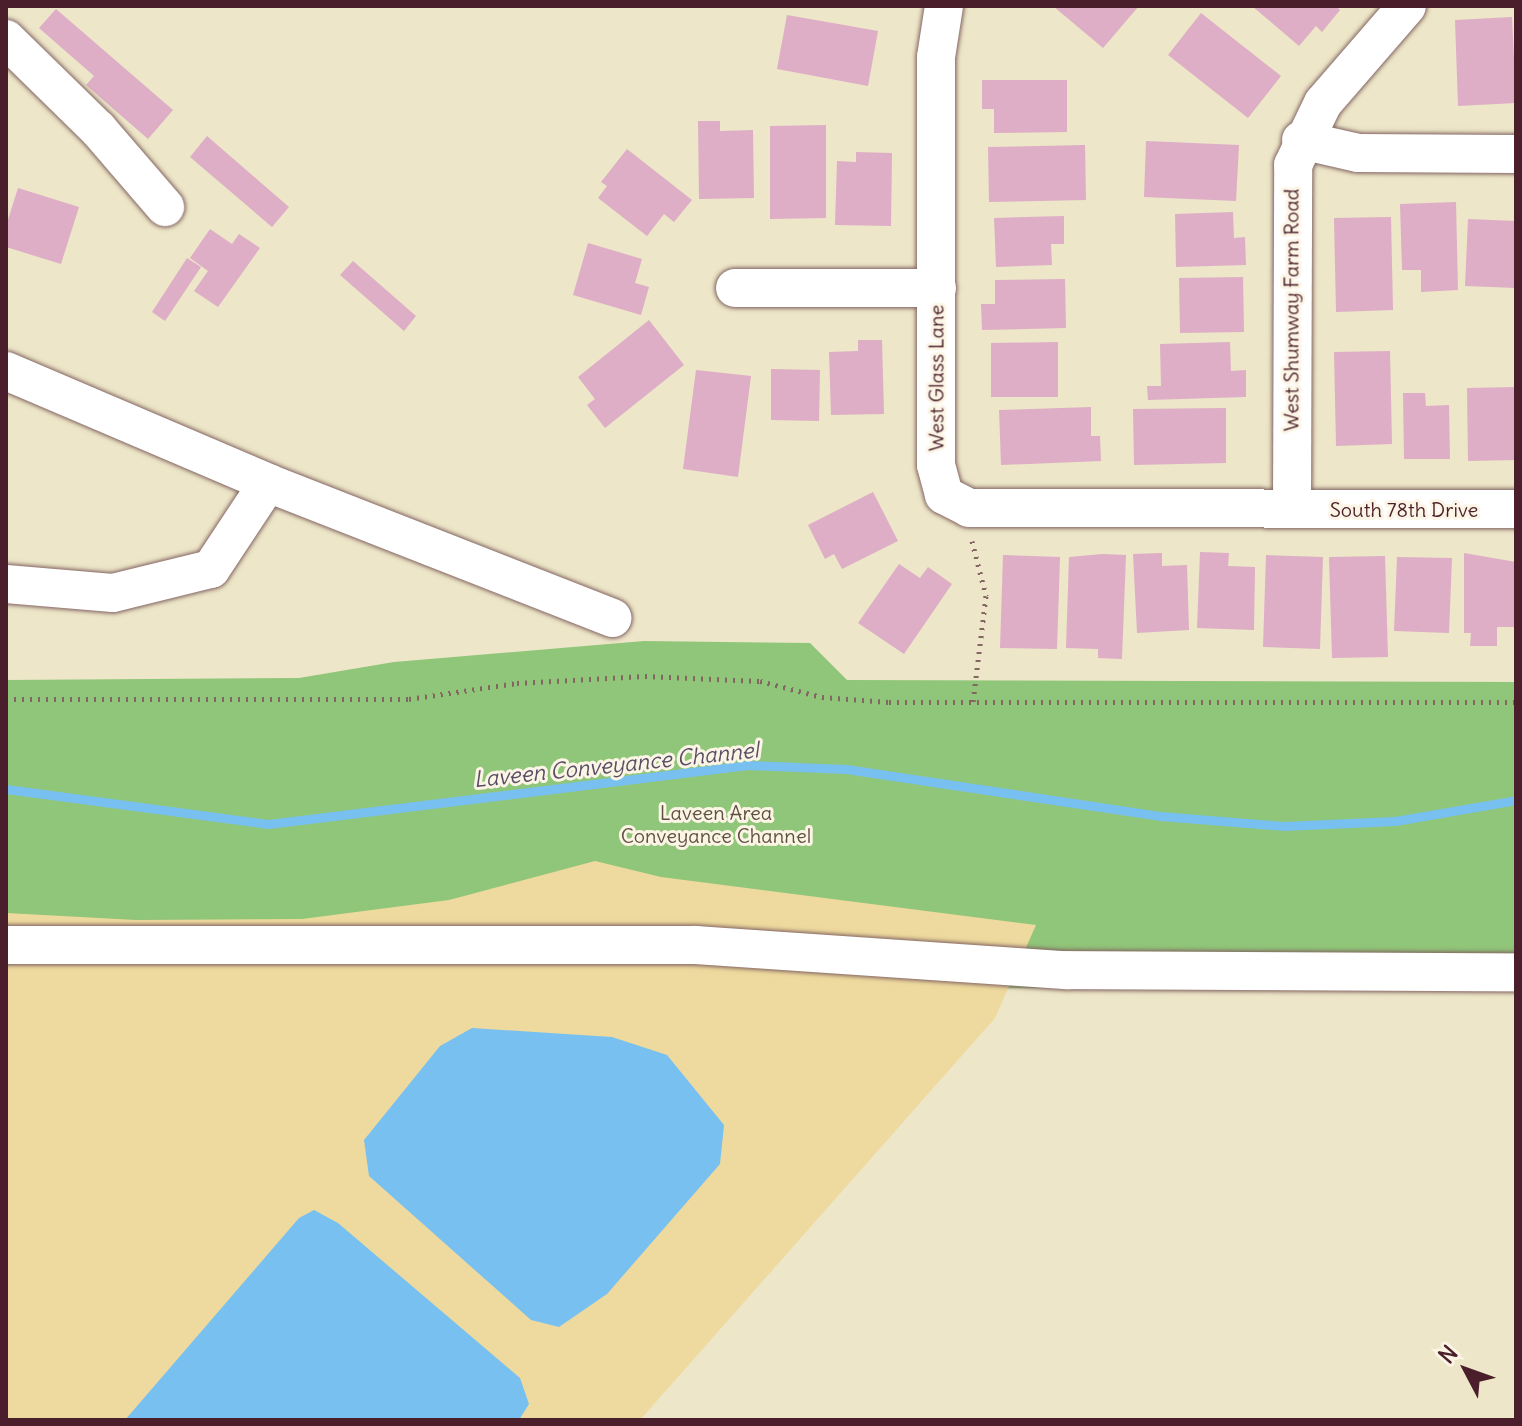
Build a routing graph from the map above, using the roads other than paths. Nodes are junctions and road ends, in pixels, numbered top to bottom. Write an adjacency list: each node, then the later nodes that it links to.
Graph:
1 (944, 6): 8 (street, West Glass Lane)
2 (1407, 6): 4 (street, West Shumway Farm Road)
3 (6, 39): 6 (street)
4 (1301, 140): 5 (street); 11 (street, West Shumway Farm Road)
5 (1516, 154)
6 (165, 207)
7 (735, 288): 8 (street)
8 (937, 288): 11 (street, West Glass Lane)
9 (6, 371): 10 (street)
10 (268, 483): 13 (street); 14 (street)
11 (1292, 509): 12 (street, South 78th Drive)
12 (1516, 509)
13 (6, 584)
14 (613, 618)
15 (6, 945): 16 (street)
16 (1516, 972)

